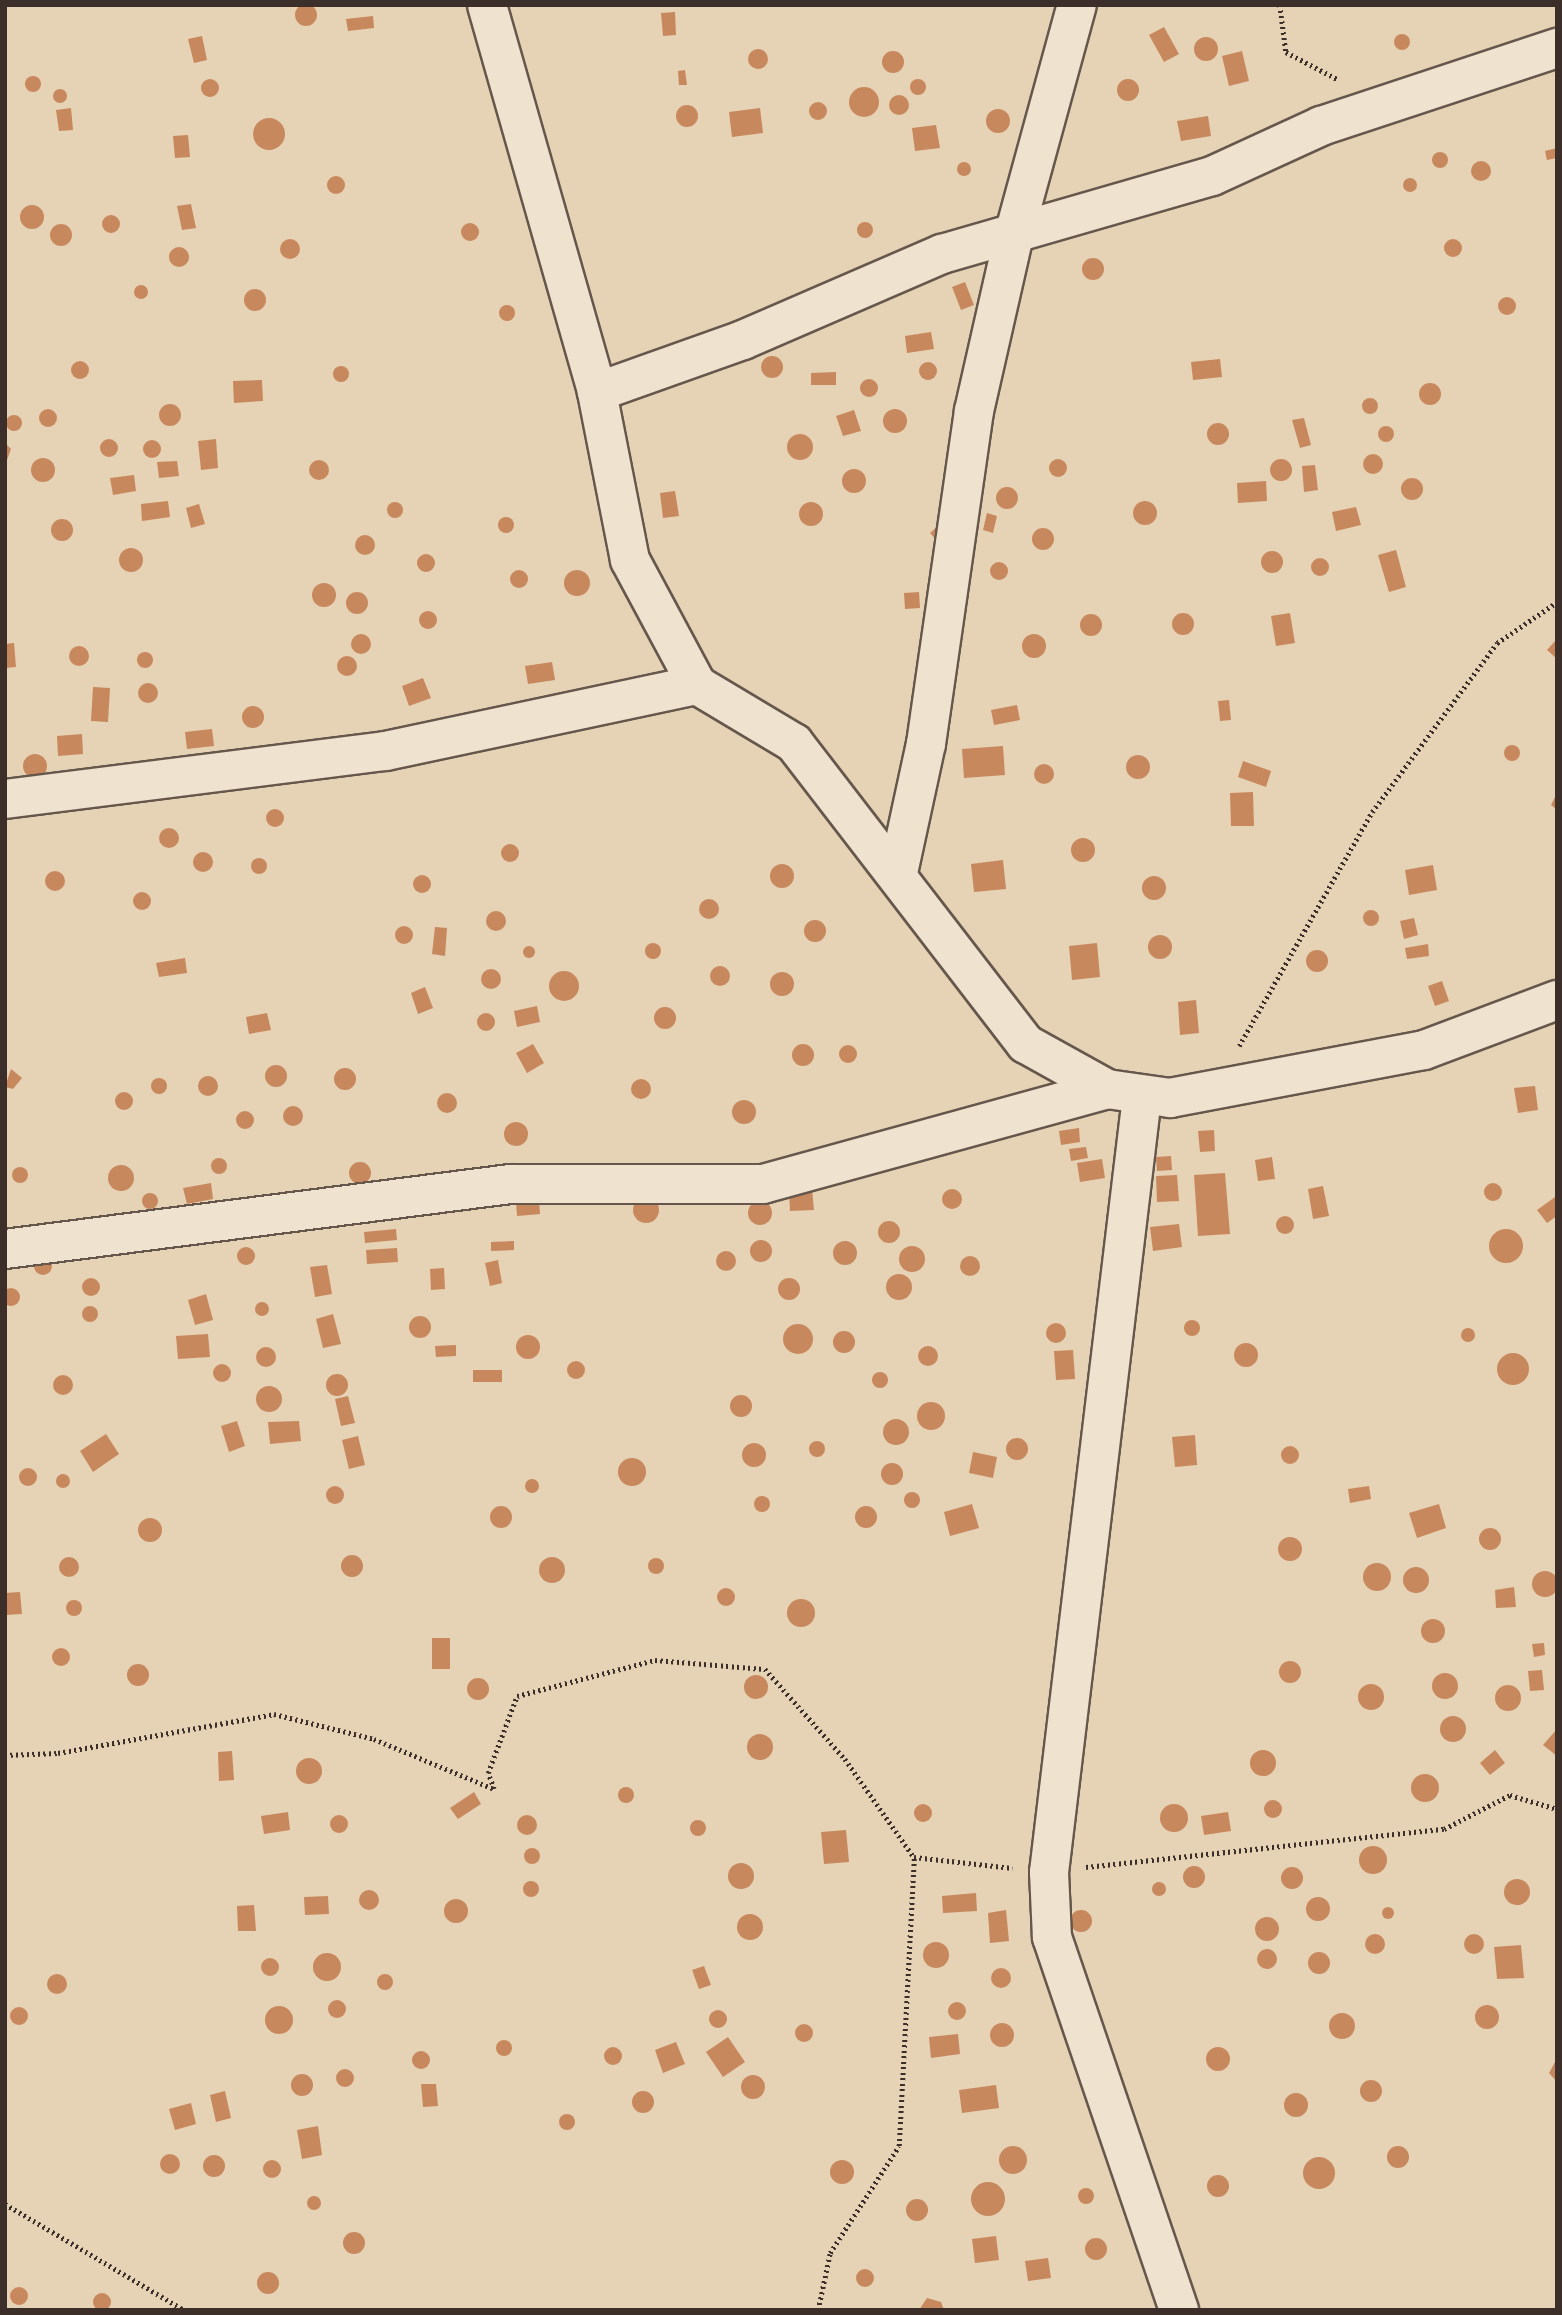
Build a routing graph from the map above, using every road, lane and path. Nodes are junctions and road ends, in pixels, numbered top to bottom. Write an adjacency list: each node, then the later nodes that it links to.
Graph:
1 (487, 5): 7 (street)
2 (1077, 5): 6 (street)
3 (1280, 5): 5 (path)
4 (1557, 48): 5 (street)
5 (1385, 104): 6 (street)
6 (1015, 231): 7 (street); 11 (street)
7 (597, 393): 9 (street)
8 (1557, 602): 13 (path)
9 (697, 685): 10 (street); 11 (street)
10 (5, 799)
11 (898, 873): 14 (street)
12 (1557, 1000): 13 (street)
13 (1213, 1091): 14 (street)
14 (1124, 1093): 15 (street); 19 (street)
15 (5, 1249)
16 (5, 1755): 18 (path)
17 (1557, 1809): 19 (path)
18 (915, 1857): 19 (path); 22 (path)
19 (1049, 1872): 23 (street)
20 (5, 2204): 21 (path)
21 (184, 2310)
22 (818, 2310)
23 (1179, 2310)

